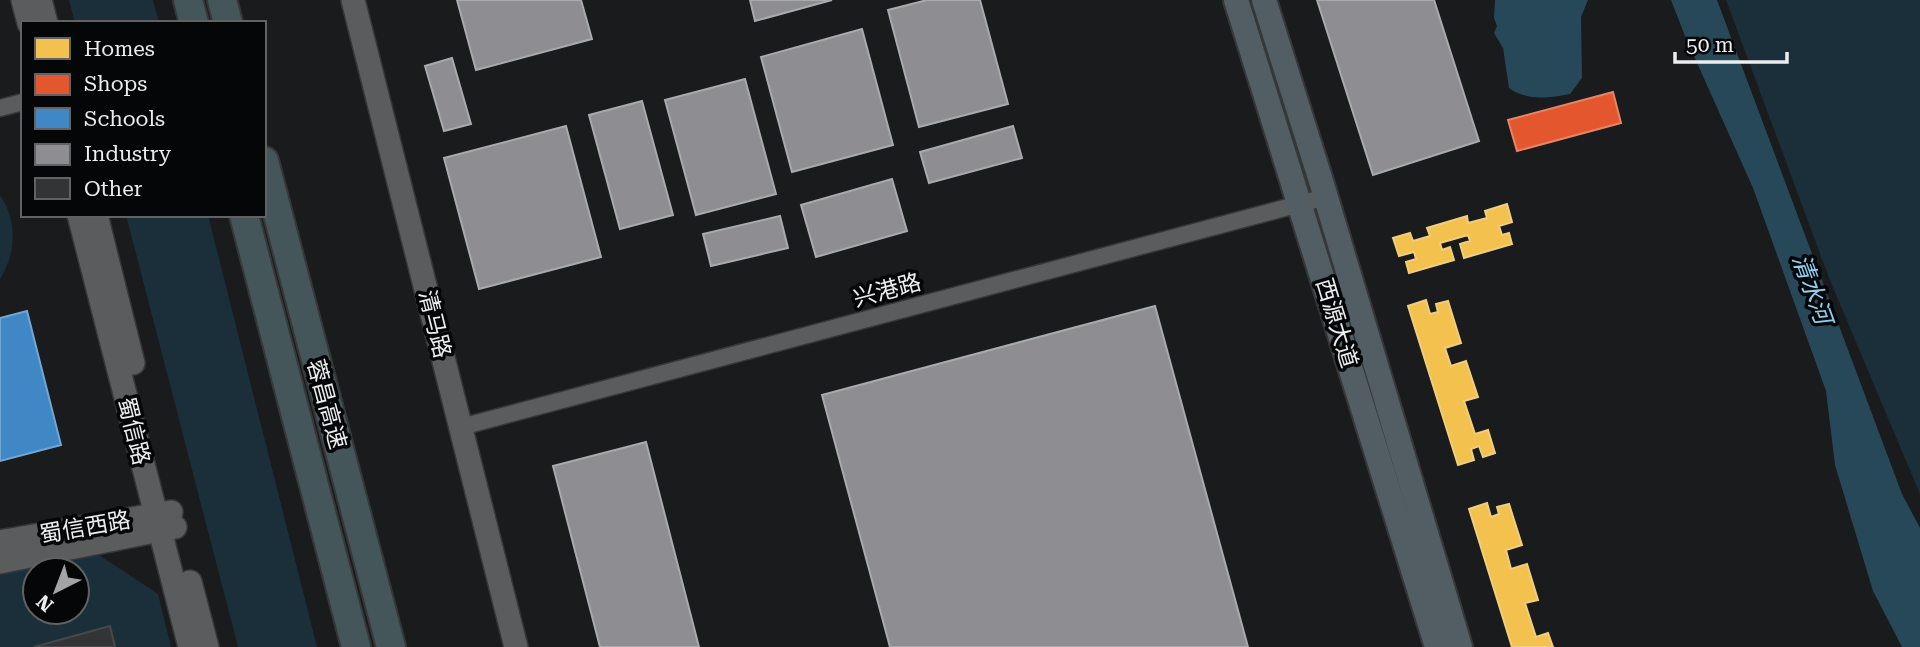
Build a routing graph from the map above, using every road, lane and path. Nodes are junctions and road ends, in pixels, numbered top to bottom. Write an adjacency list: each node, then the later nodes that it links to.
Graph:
1 (23, 0): 8 (street)
2 (40, 0): 9 (street)
3 (188, 0): 10 (highway)
4 (222, 0): 11 (highway)
5 (353, 0): 20 (street, 清马路)
6 (1236, 0): 16 (main road, 西源大道)
7 (1264, 0): 15 (main road, 西源大道)
8 (28, 21)
9 (45, 21)
10 (193, 21)
11 (227, 21)
12 (21, 103): 13 (street)
13 (0, 108)
14 (266, 169): 27 (highway, 蓉昌高速)
15 (1326, 197): 16 (street, 兴港路); 30 (main road, 西源大道)
16 (1300, 204): 20 (street, 兴港路); 29 (main road, 西源大道)
17 (80, 217): 21 (street, 蜀信路)
18 (96, 217): 21 (street, 蜀信路)
19 (245, 217): 26 (highway, 蓉昌高速)
20 (461, 427): 28 (street, 清马路)
21 (165, 521): 22 (street, 蜀信西路); 23 (street, 蜀信西路); 24 (street, 蜀信路); 25 (street, 蜀信路)
22 (0, 542)
23 (0, 562)
24 (190, 647)
25 (207, 647)
26 (356, 647)
27 (391, 647)
28 (516, 647)
29 (1437, 647)
30 (1460, 647)

